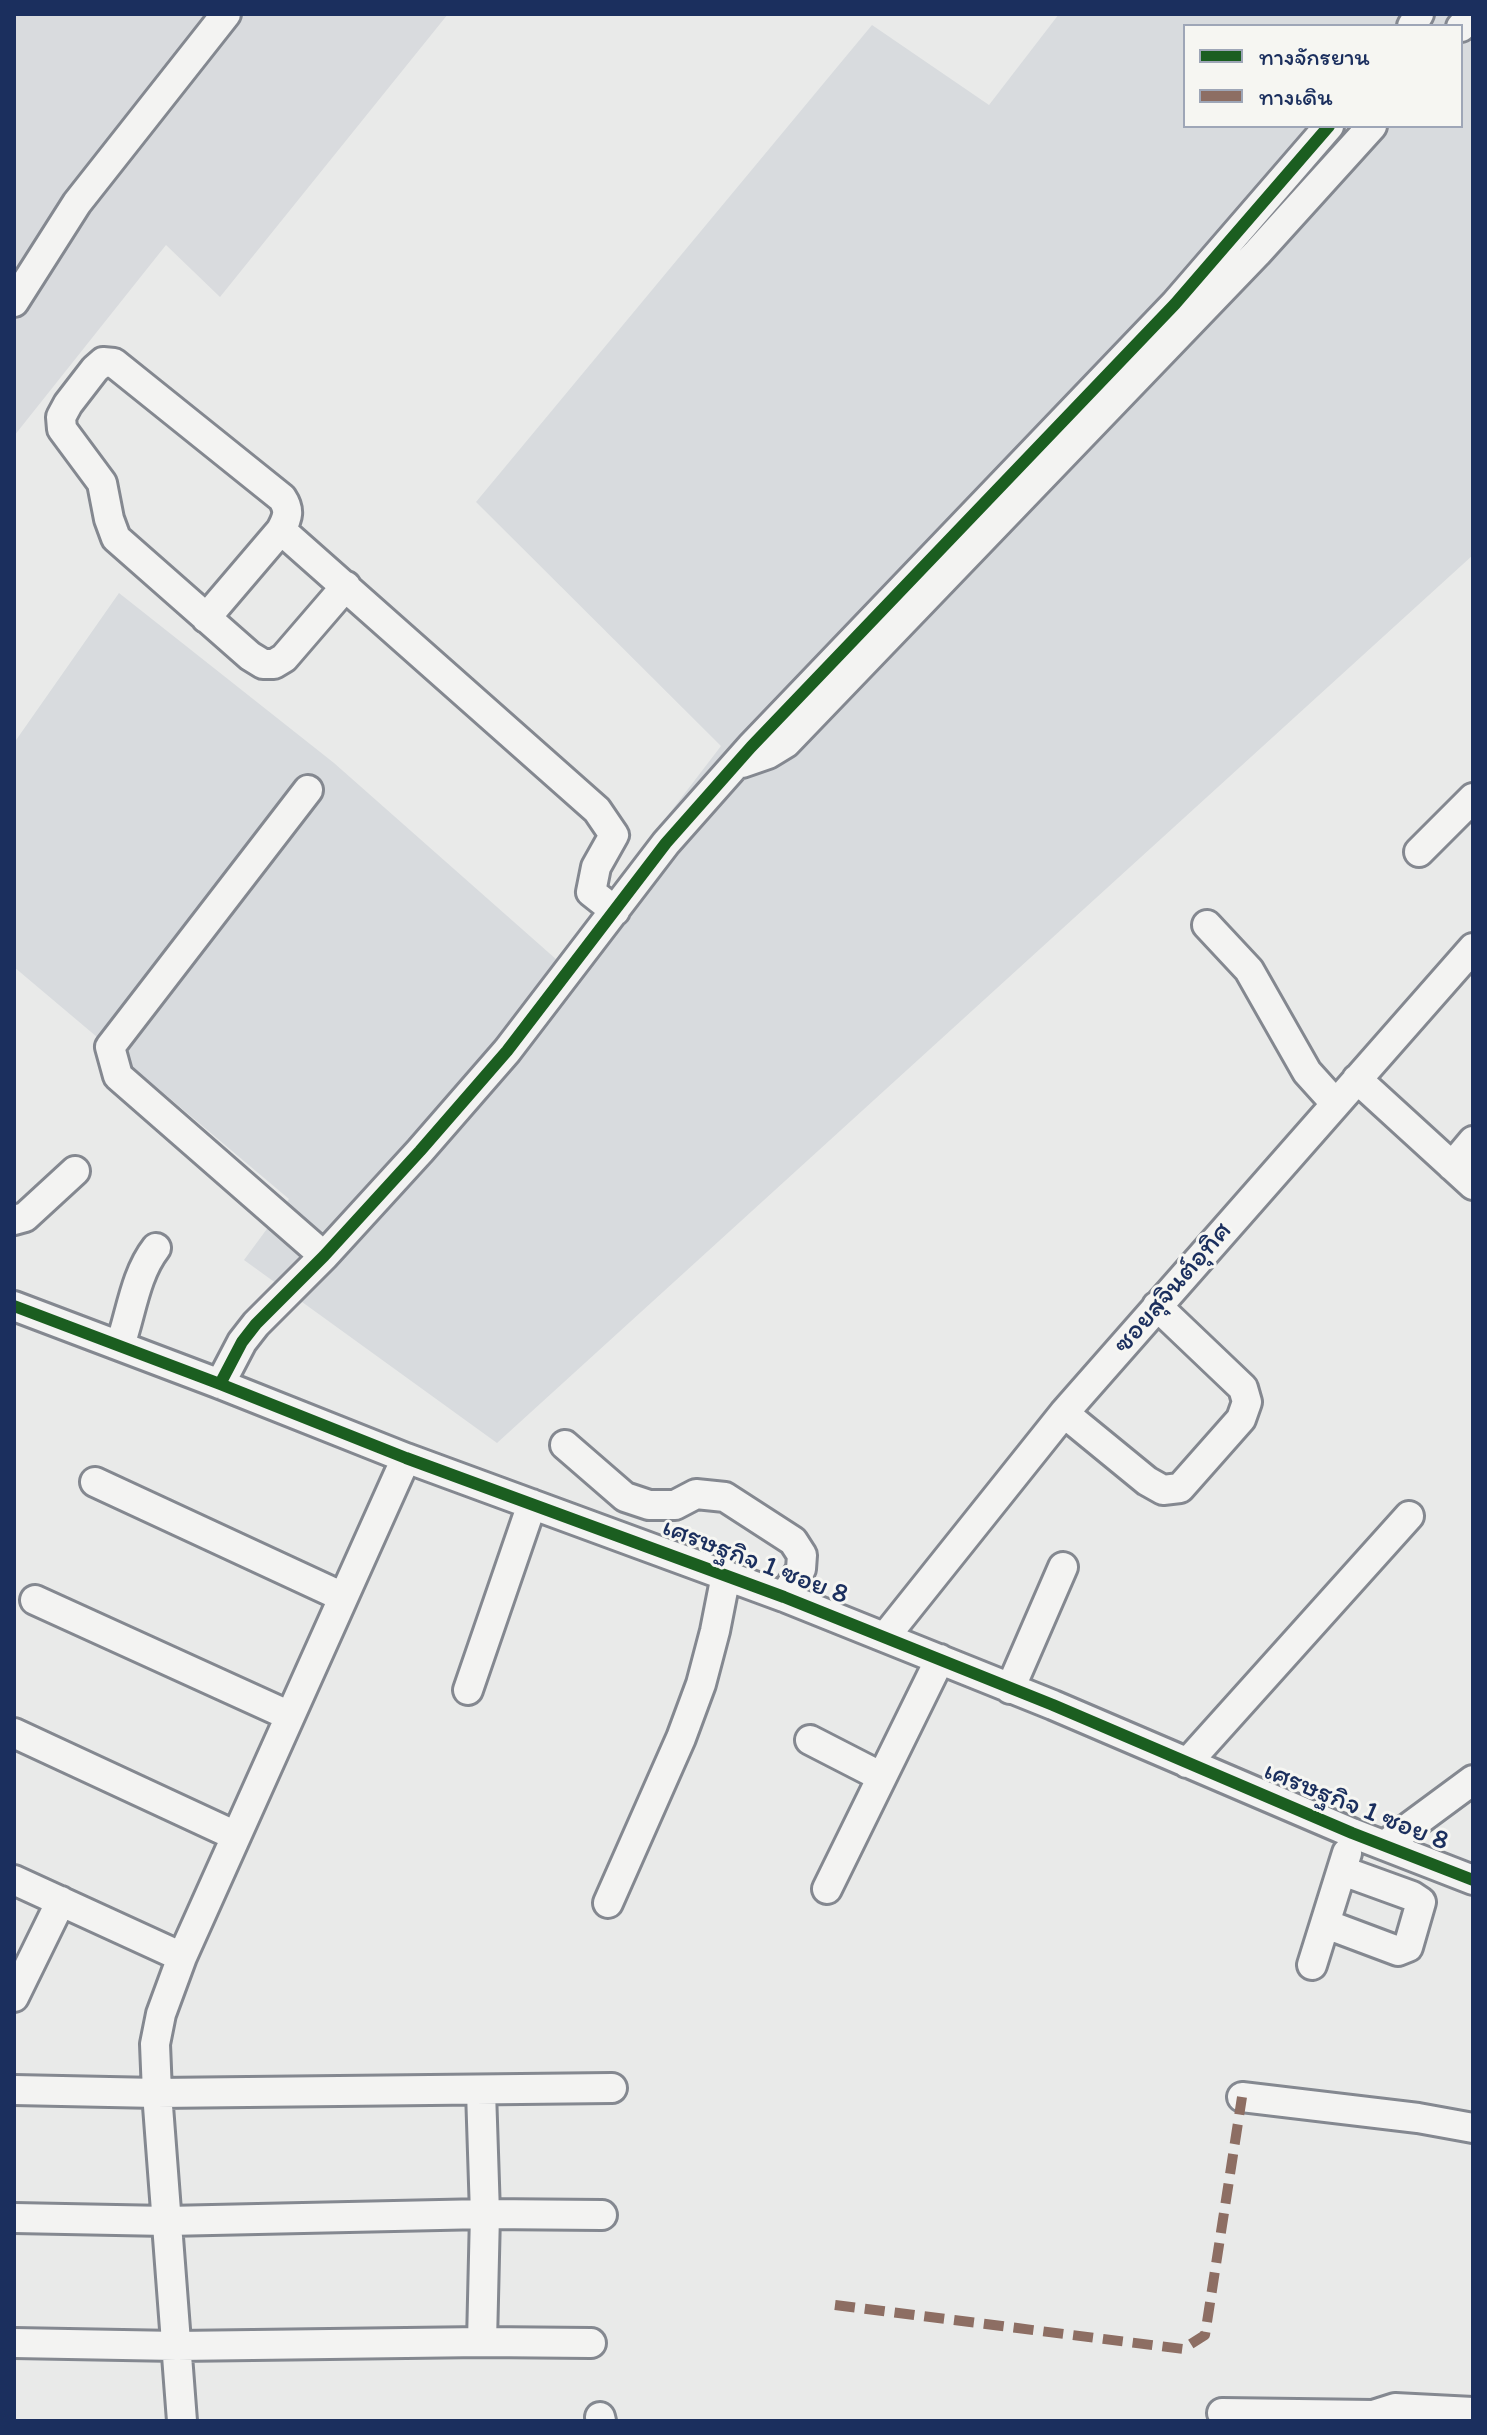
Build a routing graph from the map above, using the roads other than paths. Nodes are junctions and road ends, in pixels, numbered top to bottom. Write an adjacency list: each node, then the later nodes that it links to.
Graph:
1 (226, 14): 4 (street)
2 (1327, 128): 8 (street)
3 (1370, 128): 8 (street)
4 (14, 302)
5 (281, 530): 6 (street); 7 (street); 7 (street)
6 (346, 586): 7 (street); 12 (street)
7 (206, 618)
8 (735, 765): 12 (street)
9 (308, 790): 22 (street)
10 (1473, 798): 11 (street)
11 (1419, 852)
12 (615, 911): 22 (street)
13 (1207, 925): 16 (street)
14 (1473, 948): 15 (street, ซอยสุจินต์อุทิศ)
15 (1357, 1079): 16 (street, ซอยสุจินต์อุทิศ); 19 (street)
16 (1335, 1103): 23 (street, ซอยสุจินต์อุทิศ)
17 (1473, 1141): 19 (street)
18 (75, 1171): 20 (street)
19 (1463, 1176)
20 (14, 1220)
21 (156, 1248): 25 (street)
22 (324, 1256): 26 (street)
23 (1157, 1306): 27 (street, ซอยสุจินต์อุทิศ); 27 (street)
24 (21, 1317): 25 (street, เศรษฐกิจ 1 ซอย 8)
25 (120, 1345): 26 (street, เศรษฐกิจ 1 ซอย 8)
26 (220, 1384): 29 (street, เศรษฐกิจ 1 ซอย 8)
27 (1064, 1413): 38 (street, ซอยสุจินต์อุทิศ)
28 (565, 1445): 36 (street)
29 (406, 1458): 31 (street, เศรษฐกิจ 1 ซอย 8); 35 (street)
30 (95, 1482): 35 (street)
31 (532, 1504): 34 (street, เศรษฐกิจ 1 ซอย 8); 41 (street)
32 (1409, 1516): 45 (street)
33 (1063, 1567): 40 (street)
34 (726, 1575): 36 (street, เศรษฐกิจ 1 ซอย 8); 56 (street)
35 (343, 1597): 42 (street)
36 (784, 1597): 38 (street, เศรษฐกิจ 1 ซอย 8)
37 (35, 1600): 42 (street)
38 (885, 1637): 39 (street, เศรษฐกิจ 1 ซอย 8)
39 (940, 1659): 40 (street, เศรษฐกิจ 1 ซอย 8); 46 (street)
40 (1010, 1689): 45 (street, เศรษฐกิจ 1 ซอย 8)
41 (468, 1690)
42 (290, 1716): 49 (street)
43 (14, 1733): 49 (street)
44 (810, 1740): 46 (street)
45 (1187, 1763): 48 (street, เศรษฐกิจ 1 ซอย 8)
46 (882, 1777): 54 (street)
47 (1473, 1780): 50 (street)
48 (1352, 1833): 50 (street, เศรษฐกิจ 1 ซอย 8); 51 (street)
49 (236, 1836): 58 (street)
50 (1385, 1845): 53 (street, เศรษฐกิจ 1 ซอย 8)
51 (1343, 1871): 57 (street); 57 (street)
52 (14, 1880): 55 (street)
53 (1473, 1880)
54 (827, 1889)
55 (61, 1901): 58 (street); 60 (street)
56 (608, 1903)
57 (1326, 1924): 59 (street)
58 (182, 1957): 64 (street)
59 (1312, 1965)
60 (14, 1997)
61 (612, 2088): 63 (street)
62 (14, 2090): 64 (street)
63 (481, 2091): 64 (street); 67 (street)
64 (157, 2093): 70 (street)
65 (1242, 2097): 66 (street)
66 (1473, 2128)
67 (485, 2214): 68 (street); 70 (street); 71 (street)
68 (602, 2215)
69 (14, 2218): 70 (street)
70 (167, 2221): 74 (street)
71 (482, 2342): 73 (street); 74 (street)
72 (14, 2343): 74 (street)
73 (591, 2343)
74 (177, 2346): 78 (street)
75 (1473, 2412): 77 (street)
76 (1222, 2413): 77 (street)
77 (1373, 2418)
78 (182, 2421)

